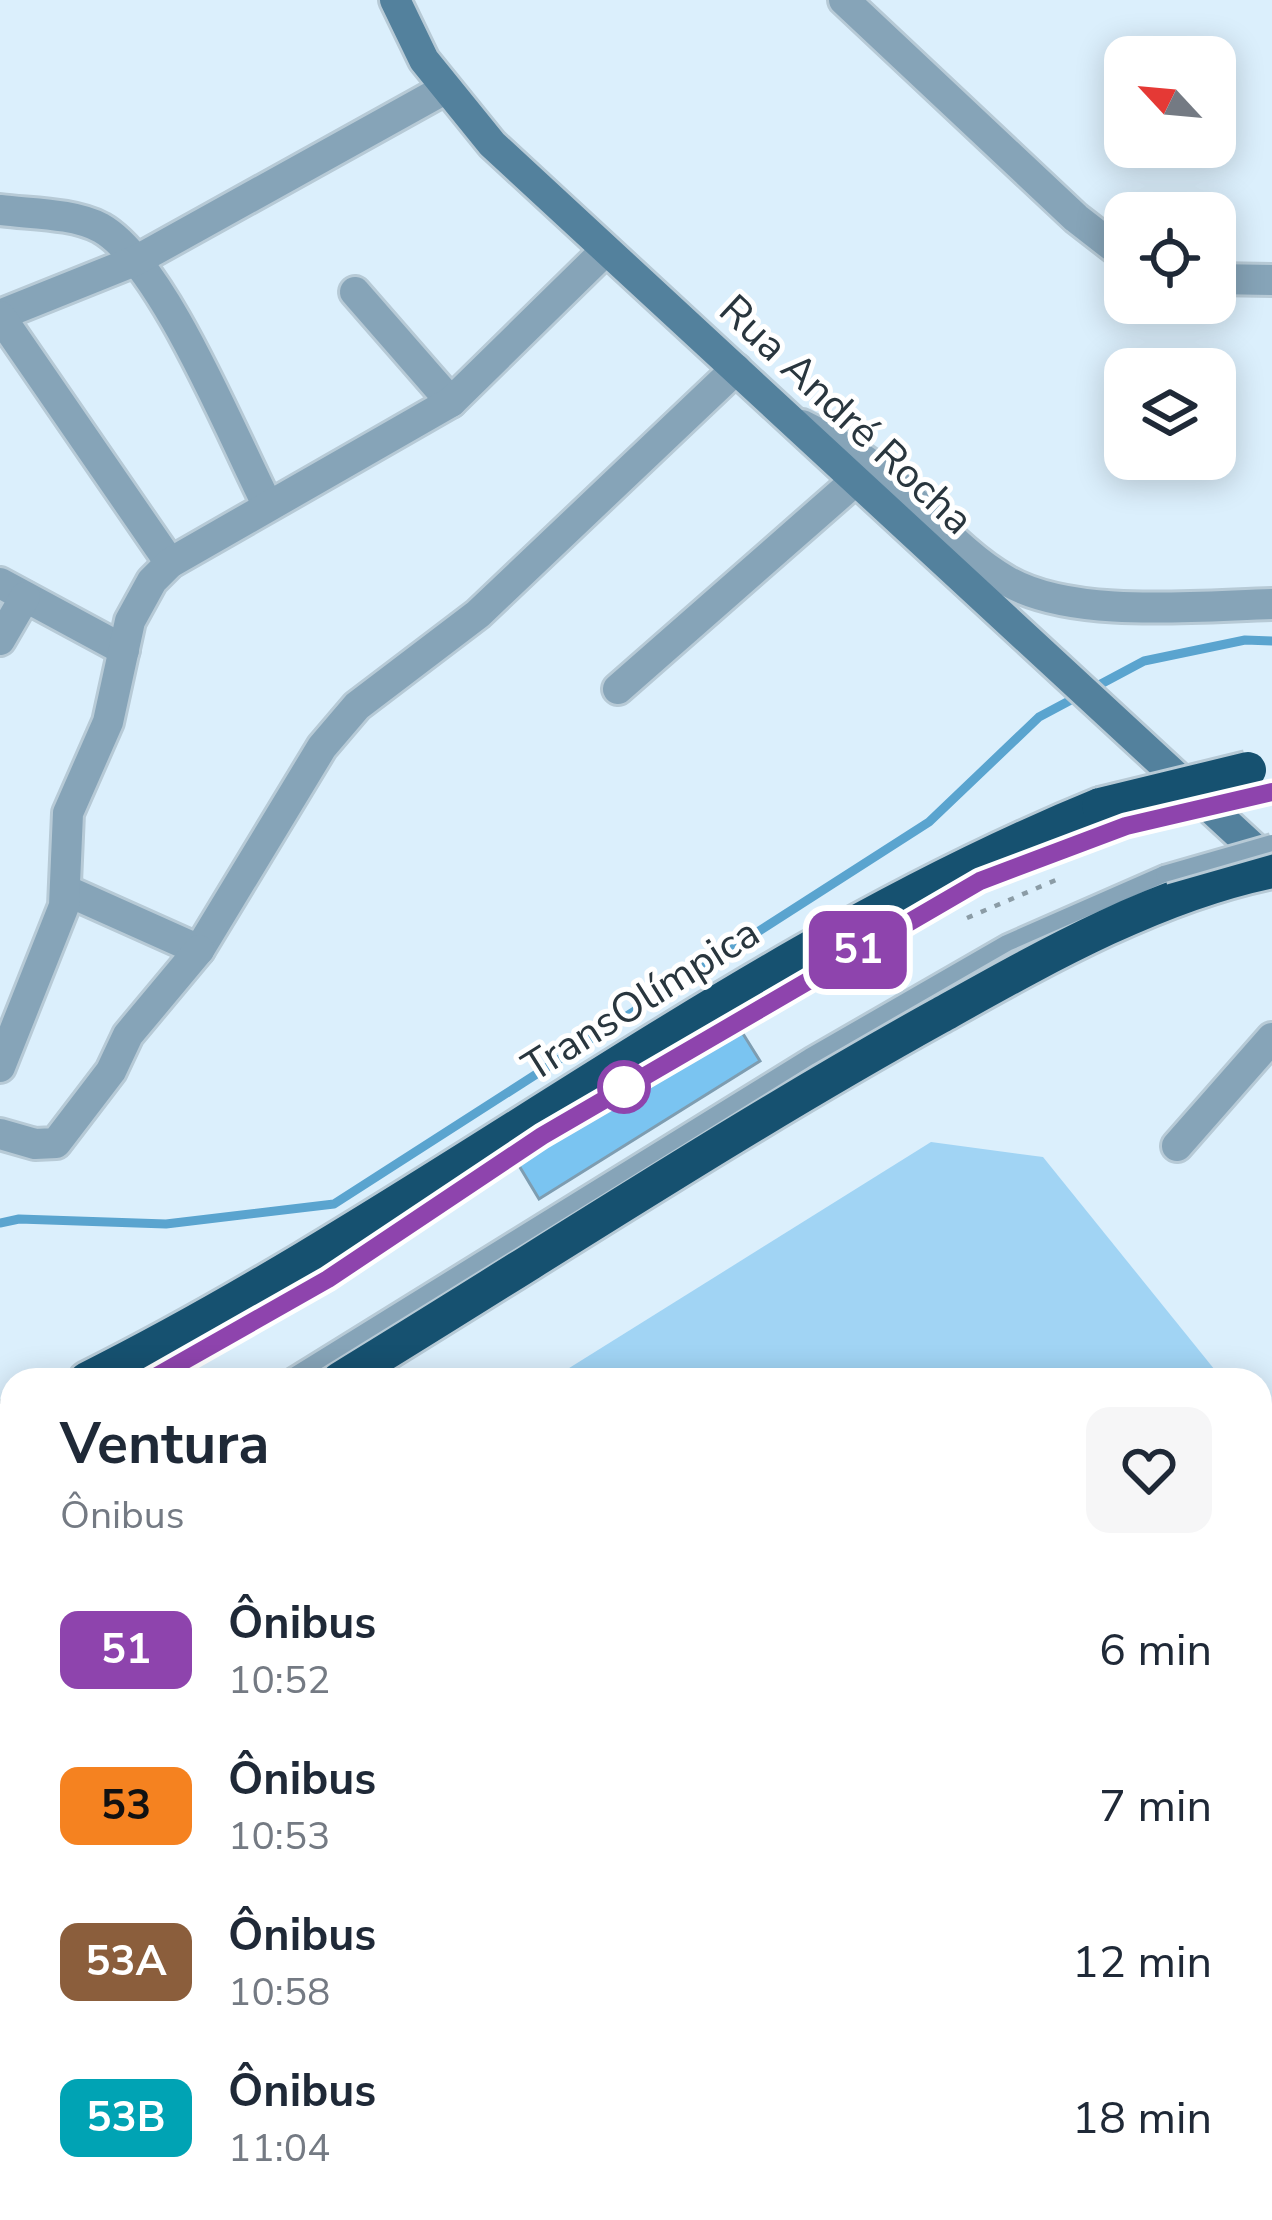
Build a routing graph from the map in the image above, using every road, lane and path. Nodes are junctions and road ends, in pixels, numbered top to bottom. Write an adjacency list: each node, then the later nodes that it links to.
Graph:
1 (395, 0): 3 (main road, Rua André Rocha)
2 (844, 0): 5 (street)
3 (445, 89): 6 (main road, Rua André Rocha); 7 (street)
4 (0, 210): 7 (street)
5 (1104, 240)
6 (606, 250): 12 (main road, Rua André Rocha); 13 (street)
7 (137, 260): 11 (street); 16 (street)
8 (1236, 279): 9 (street)
9 (1272, 280)
10 (355, 292): 13 (street)
11 (0, 315): 17 (street)
12 (736, 369): 14 (main road, Rua André Rocha); 29 (street)
13 (451, 402): 16 (street)
14 (790, 418): 15 (main road, Rua André Rocha); 19 (street)
15 (855, 481): 22 (street); 26 (main road, Rua André Rocha)
16 (268, 506): 17 (street)
17 (170, 563): 21 (street)
18 (13, 590): 20 (street); 21 (street)
19 (1272, 604)
20 (0, 640)
21 (124, 650): 28 (street)
22 (618, 689)
23 (1264, 777): 24 (highway, TransOlímpica, bridge)
24 (1113, 816): 34 (highway, TransOlímpica); 35 (lane, TransOlímpica)
25 (1272, 843): 27 (lane, bridge)
26 (1272, 868): 27 (highway)
27 (1179, 883): 36 (lane); 37 (highway)
28 (65, 890): 29 (street); 31 (street)
29 (199, 950): 32 (street)
30 (1272, 1039): 33 (street)
31 (0, 1066)
32 (0, 1134)
33 (1177, 1146)
34 (109, 1368)
35 (171, 1368)
36 (306, 1368)
37 (359, 1368)

